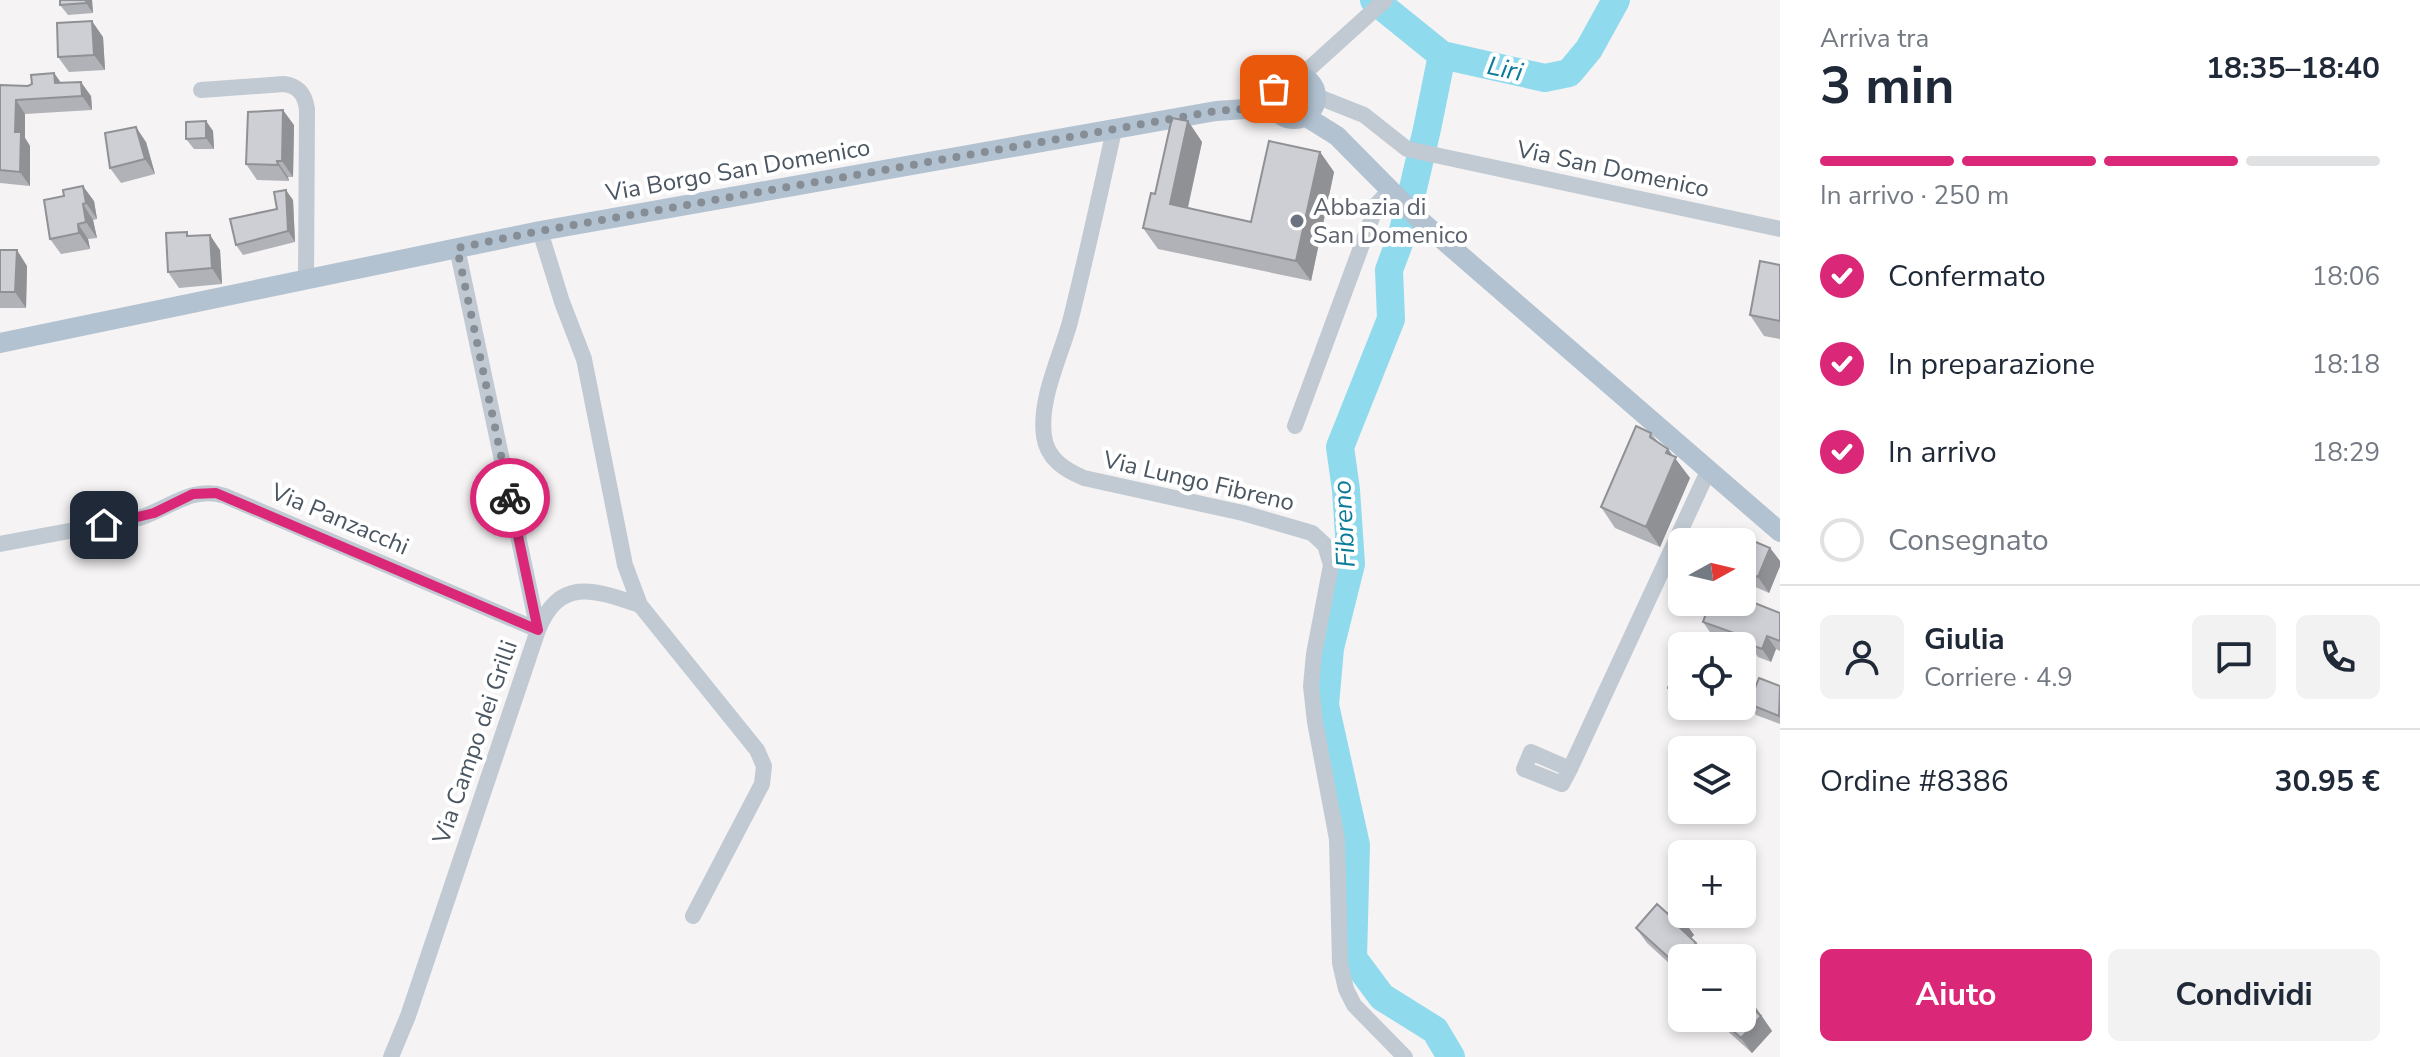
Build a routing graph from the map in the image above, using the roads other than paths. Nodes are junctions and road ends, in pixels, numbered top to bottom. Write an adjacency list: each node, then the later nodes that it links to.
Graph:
1 (1385, 0): 2 (street)
2 (1301, 76): 4 (main road); 5 (main road)
3 (201, 90): 12 (street)
4 (1316, 96): 6 (main road); 9 (street, Via San Domenico)
5 (1273, 103): 6 (main road); 7 (main road, Via Borgo San Domenico)
6 (1305, 116): 8 (main road)
7 (1114, 130): 10 (main road, Via Borgo San Domenico); 23 (street, Via Lungo Fibreno)
8 (1396, 195): 14 (street); 15 (main road)
9 (1780, 229)
10 (540, 231): 11 (main road, Via Borgo San Domenico); 18 (street)
11 (457, 248): 12 (main road, Via Borgo San Domenico); 19 (street, Via Campo dei Grilli)
12 (306, 279): 13 (main road, Via Borgo San Domenico)
13 (0, 343)
14 (1295, 426)
15 (1709, 469): 16 (main road); 20 (street)
16 (1780, 532)
17 (0, 544): 19 (street, Via Panzacchi)
18 (640, 605): 19 (street); 21 (street)
19 (538, 630): 22 (street, Via Campo dei Grilli)
20 (1570, 769)
21 (693, 916)
22 (391, 1057)
23 (1405, 1057)

